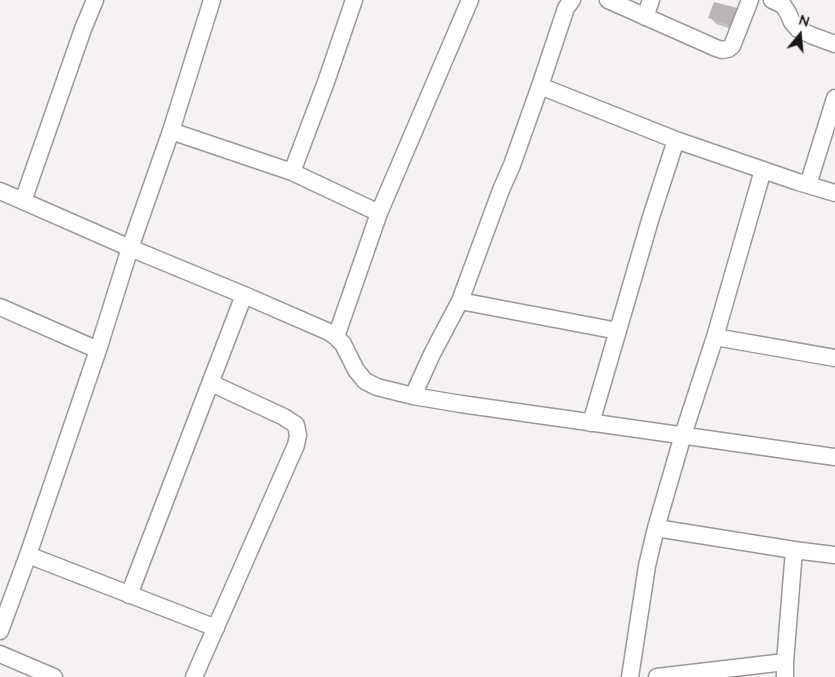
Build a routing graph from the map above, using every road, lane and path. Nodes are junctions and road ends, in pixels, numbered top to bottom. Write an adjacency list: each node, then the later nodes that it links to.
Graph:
1 (95, 0): 21 (street)
2 (212, 0): 14 (street)
3 (354, 0): 17 (street)
4 (470, 0): 22 (street)
5 (572, 0): 12 (street)
6 (608, 0): 10 (street)
7 (651, 0): 10 (street)
8 (750, 0): 10 (street)
9 (772, 0): 11 (street)
10 (645, 17)
11 (835, 44)
12 (540, 86): 15 (street); 25 (street)
13 (835, 98): 18 (street)
14 (171, 131): 17 (street); 23 (street)
15 (676, 140): 16 (street); 27 (street)
16 (763, 170): 18 (street); 28 (street)
17 (292, 172): 22 (street)
18 (808, 185): 20 (street)
19 (0, 191): 21 (street)
20 (835, 193)
21 (22, 201): 23 (street)
22 (379, 213): 29 (street)
23 (130, 248): 24 (street); 30 (street)
24 (244, 295): 29 (street); 32 (street)
25 (460, 300): 27 (street); 33 (street)
26 (0, 307): 30 (street)
27 (618, 330): 34 (street)
28 (715, 337): 31 (street); 35 (street)
29 (336, 338): 33 (street)
30 (98, 350): 39 (street)
31 (835, 358)
32 (211, 383): 41 (street); 42 (street)
33 (413, 396): 34 (street)
34 (591, 423): 35 (street)
35 (683, 435): 36 (street); 37 (street)
36 (835, 457)
37 (656, 528): 38 (street); 48 (street)
38 (794, 550): 40 (street); 45 (street)
39 (28, 555): 41 (street); 43 (street)
40 (835, 555)
41 (129, 595): 42 (street)
42 (216, 628): 47 (street)
43 (0, 631)
44 (0, 654): 46 (street)
45 (785, 670): 49 (street)
46 (54, 677)
47 (194, 677)
48 (630, 677)
49 (658, 677)

